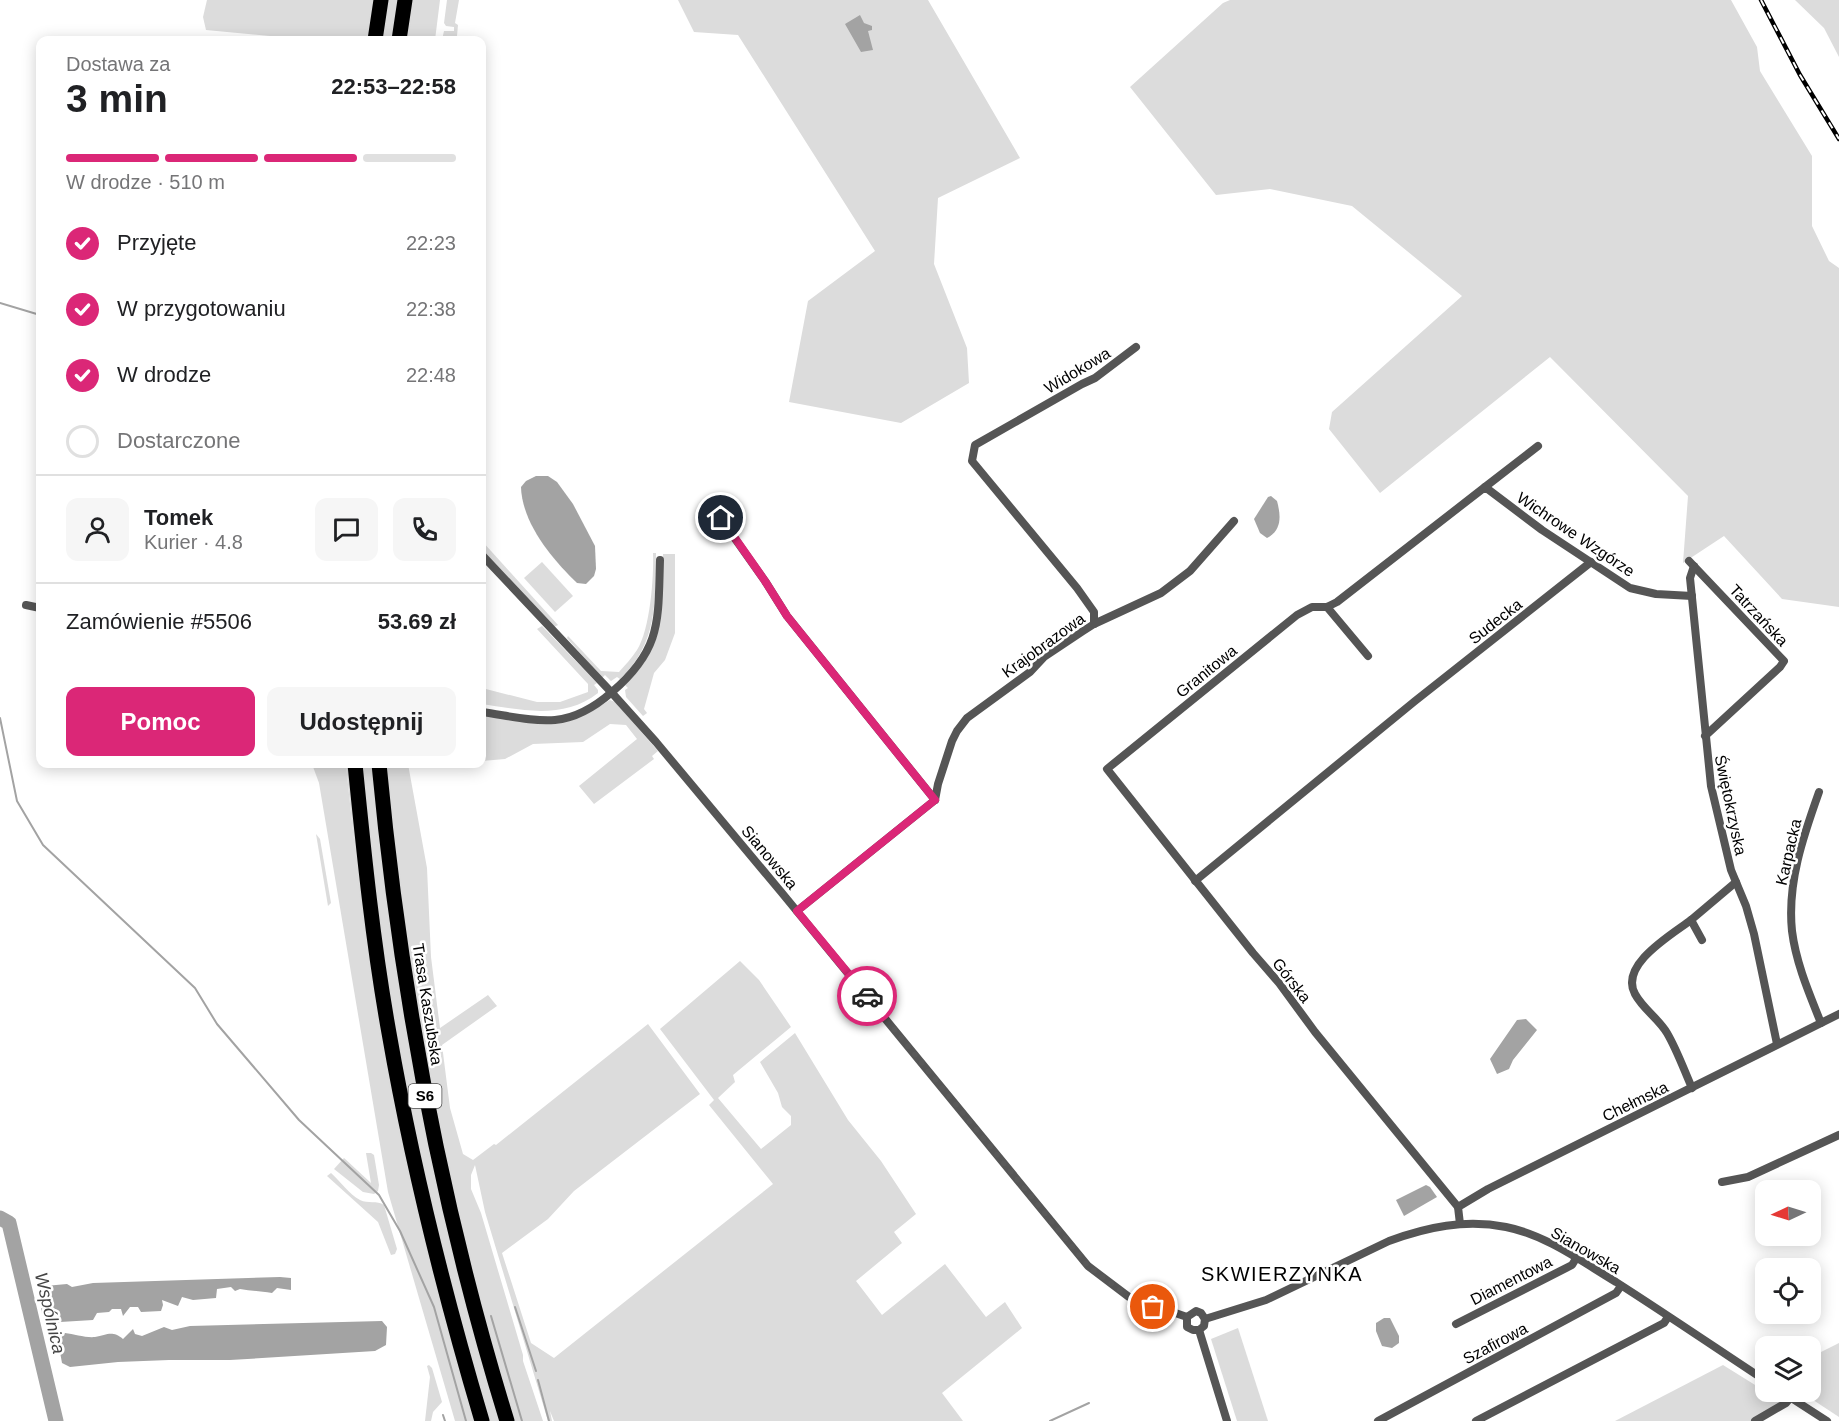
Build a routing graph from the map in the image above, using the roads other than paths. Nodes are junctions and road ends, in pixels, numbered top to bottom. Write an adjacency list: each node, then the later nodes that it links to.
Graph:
1 (381, 0): 3 (highway)
2 (405, 0): 4 (highway)
3 (376, 36)
4 (400, 36)
5 (1136, 347): 18 (street, Widokowa)
6 (1538, 446): 7 (street, Wichrowe Wzgórze)
7 (1485, 487): 12 (street, Wichrowe Wzgórze); 17 (street, Wichrowe Wzgórze)
8 (710, 502): 27 (street)
9 (1234, 521): 18 (street, Krajobrazowa)
10 (486, 559): 20 (street, Sianowska)
11 (660, 560): 20 (street)
12 (1591, 562): 14 (street, Wichrowe Wzgórze); 28 (street, Sudecka)
13 (1691, 564): 14 (street, Świętokrzyska); 22 (street, Tatrzańska)
14 (1692, 596): 22 (street, Świętokrzyska)
15 (26, 605): 16 (street)
16 (36, 607)
17 (1327, 607): 19 (street); 25 (street, Granitowa)
18 (1094, 624): 27 (street, Krajobrazowa)
19 (1368, 656)
20 (612, 693): 21 (street); 30 (street, Sianowska)
21 (486, 713)
22 (1705, 736): 29 (street, Świętokrzyska)
23 (355, 768): 51 (highway, S6)
24 (379, 768): 52 (highway, Trasa Kaszubska / S6)
25 (1107, 769): 28 (street, Górska)
26 (1819, 792): 34 (street, Karpacka)
27 (935, 800): 30 (street)
28 (1196, 881): 39 (street, Górska)
29 (1736, 882): 31 (street); 35 (street, Świętokrzyska)
30 (797, 911): 43 (street, Sianowska)
31 (1691, 920): 32 (street); 36 (street)
32 (1702, 940)
33 (1839, 1014): 34 (street, Chełmska)
34 (1821, 1023): 35 (street, Chełmska)
35 (1777, 1044): 36 (street, Chełmska)
36 (1692, 1088): 39 (street, Chełmska)
37 (1839, 1135): 38 (street)
38 (1722, 1182)
39 (1458, 1207): 40 (street)
40 (1460, 1224): 41 (street, Sianowska); 45 (street, Sianowska)
41 (1577, 1257): 42 (street, Sianowska); 46 (street, Diamentowa)
42 (1621, 1286): 44 (street, Sianowska); 54 (street, Szafirowa)
43 (1186, 1317): 45 (street); 47 (street)
44 (1668, 1317): 48 (street, Sianowska); 55 (street)
45 (1205, 1319): 47 (street)
46 (1456, 1324)
47 (1199, 1330): 53 (street)
48 (1755, 1374)
49 (1787, 1402): 56 (street)
50 (1798, 1402): 57 (street)
51 (482, 1421)
52 (507, 1421)
53 (1227, 1421)
54 (1378, 1421)
55 (1476, 1421)
56 (1755, 1421)
57 (1827, 1421)

